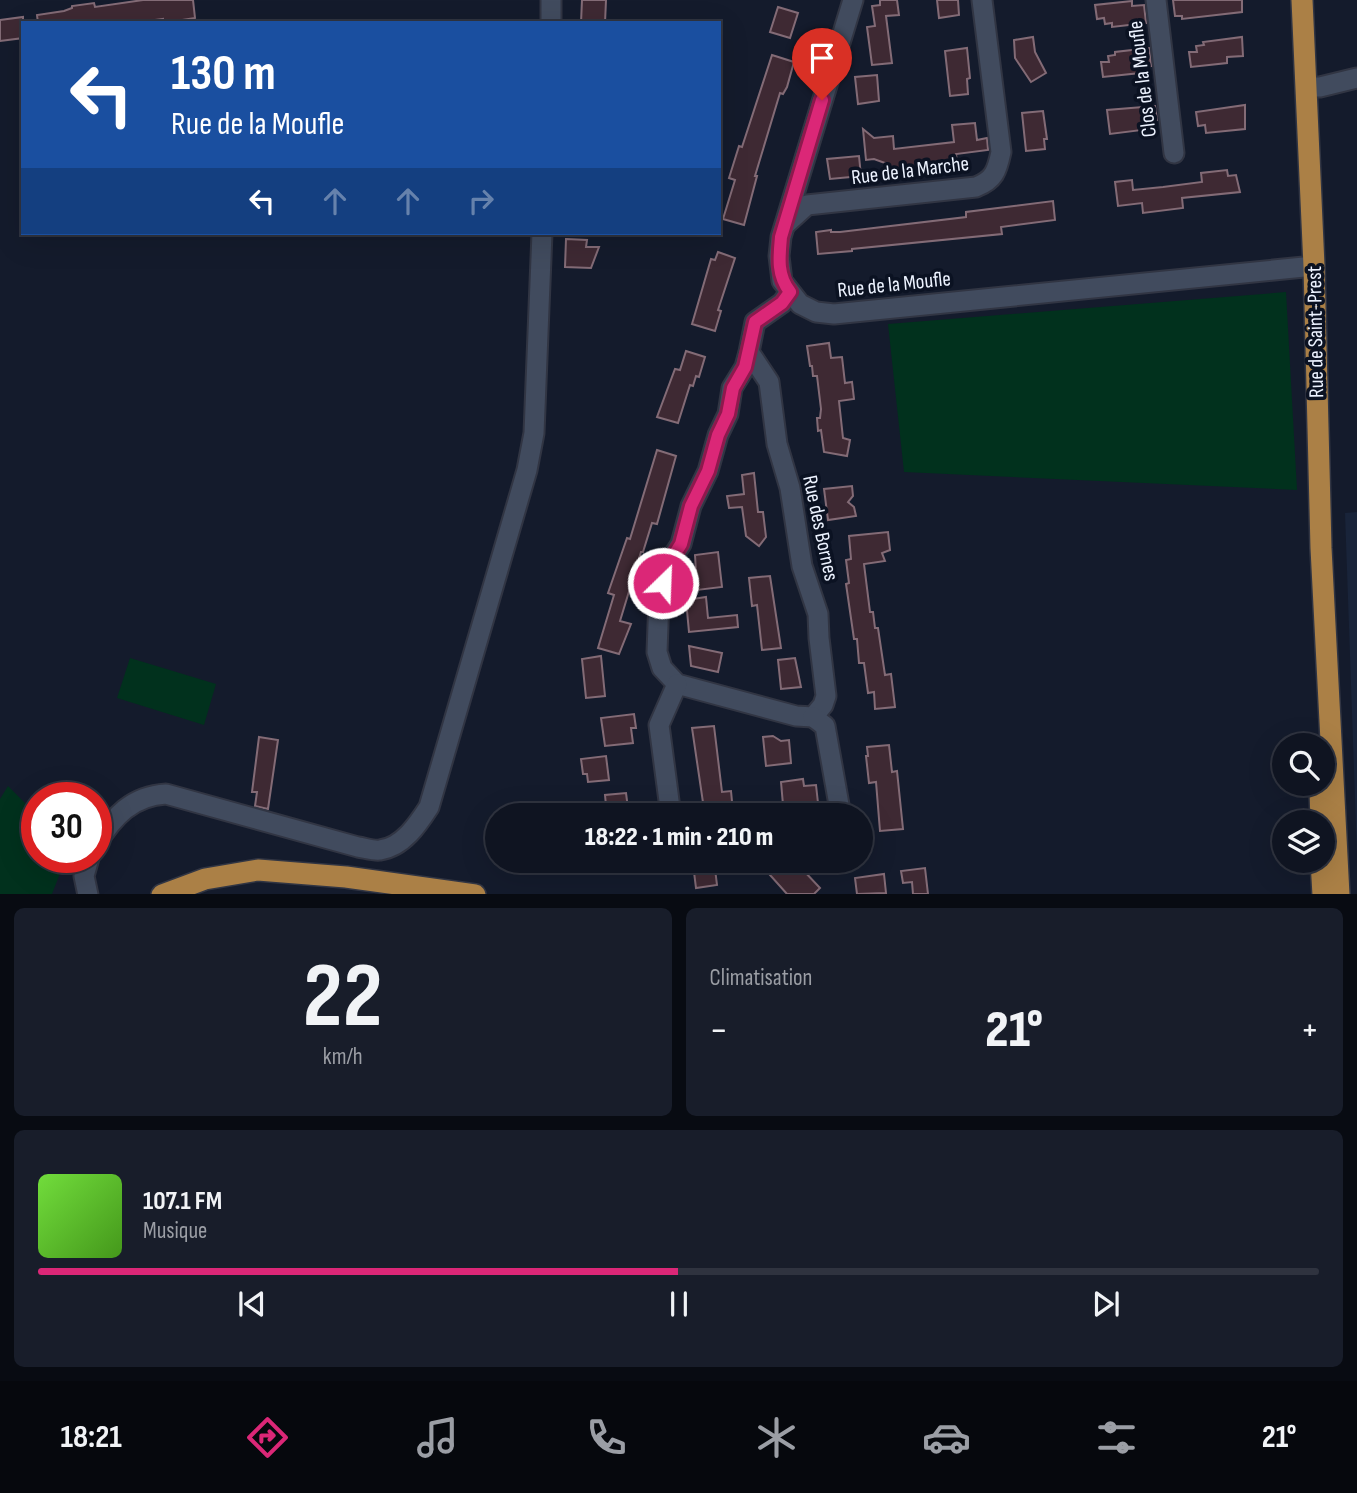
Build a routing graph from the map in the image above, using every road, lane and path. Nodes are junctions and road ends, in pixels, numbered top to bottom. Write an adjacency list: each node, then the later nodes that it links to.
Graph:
1 (551, 0): 6 (street)
2 (852, 0): 10 (street)
3 (982, 0): 10 (street, Rue de la Marche)
4 (1156, 0): 9 (street, Clos de la Moufle)
5 (1302, 0): 8 (main road, Rue de Saint-Prest)
6 (551, 21)
7 (1357, 78): 8 (street)
8 (1307, 87): 12 (main road, Rue de Saint-Prest)
9 (1174, 153)
10 (784, 226): 13 (street)
11 (542, 235): 21 (street)
12 (1314, 266): 13 (street, Rue de la Moufle); 15 (main road, Rue de Saint-Prest)
13 (790, 292): 14 (street)
14 (749, 352): 16 (street); 17 (street, Rue des Bornes)
15 (1327, 664): 18 (main road); 28 (main road)
16 (677, 684): 17 (street); 19 (street)
17 (813, 717): 20 (street)
18 (1319, 733)
19 (669, 803)
20 (839, 803)
21 (112, 823)
22 (85, 873): 24 (street)
23 (1322, 873): 27 (main road)
24 (88, 894)
25 (162, 894): 26 (main road)
26 (472, 894)
27 (1323, 894)
28 (1339, 894)

